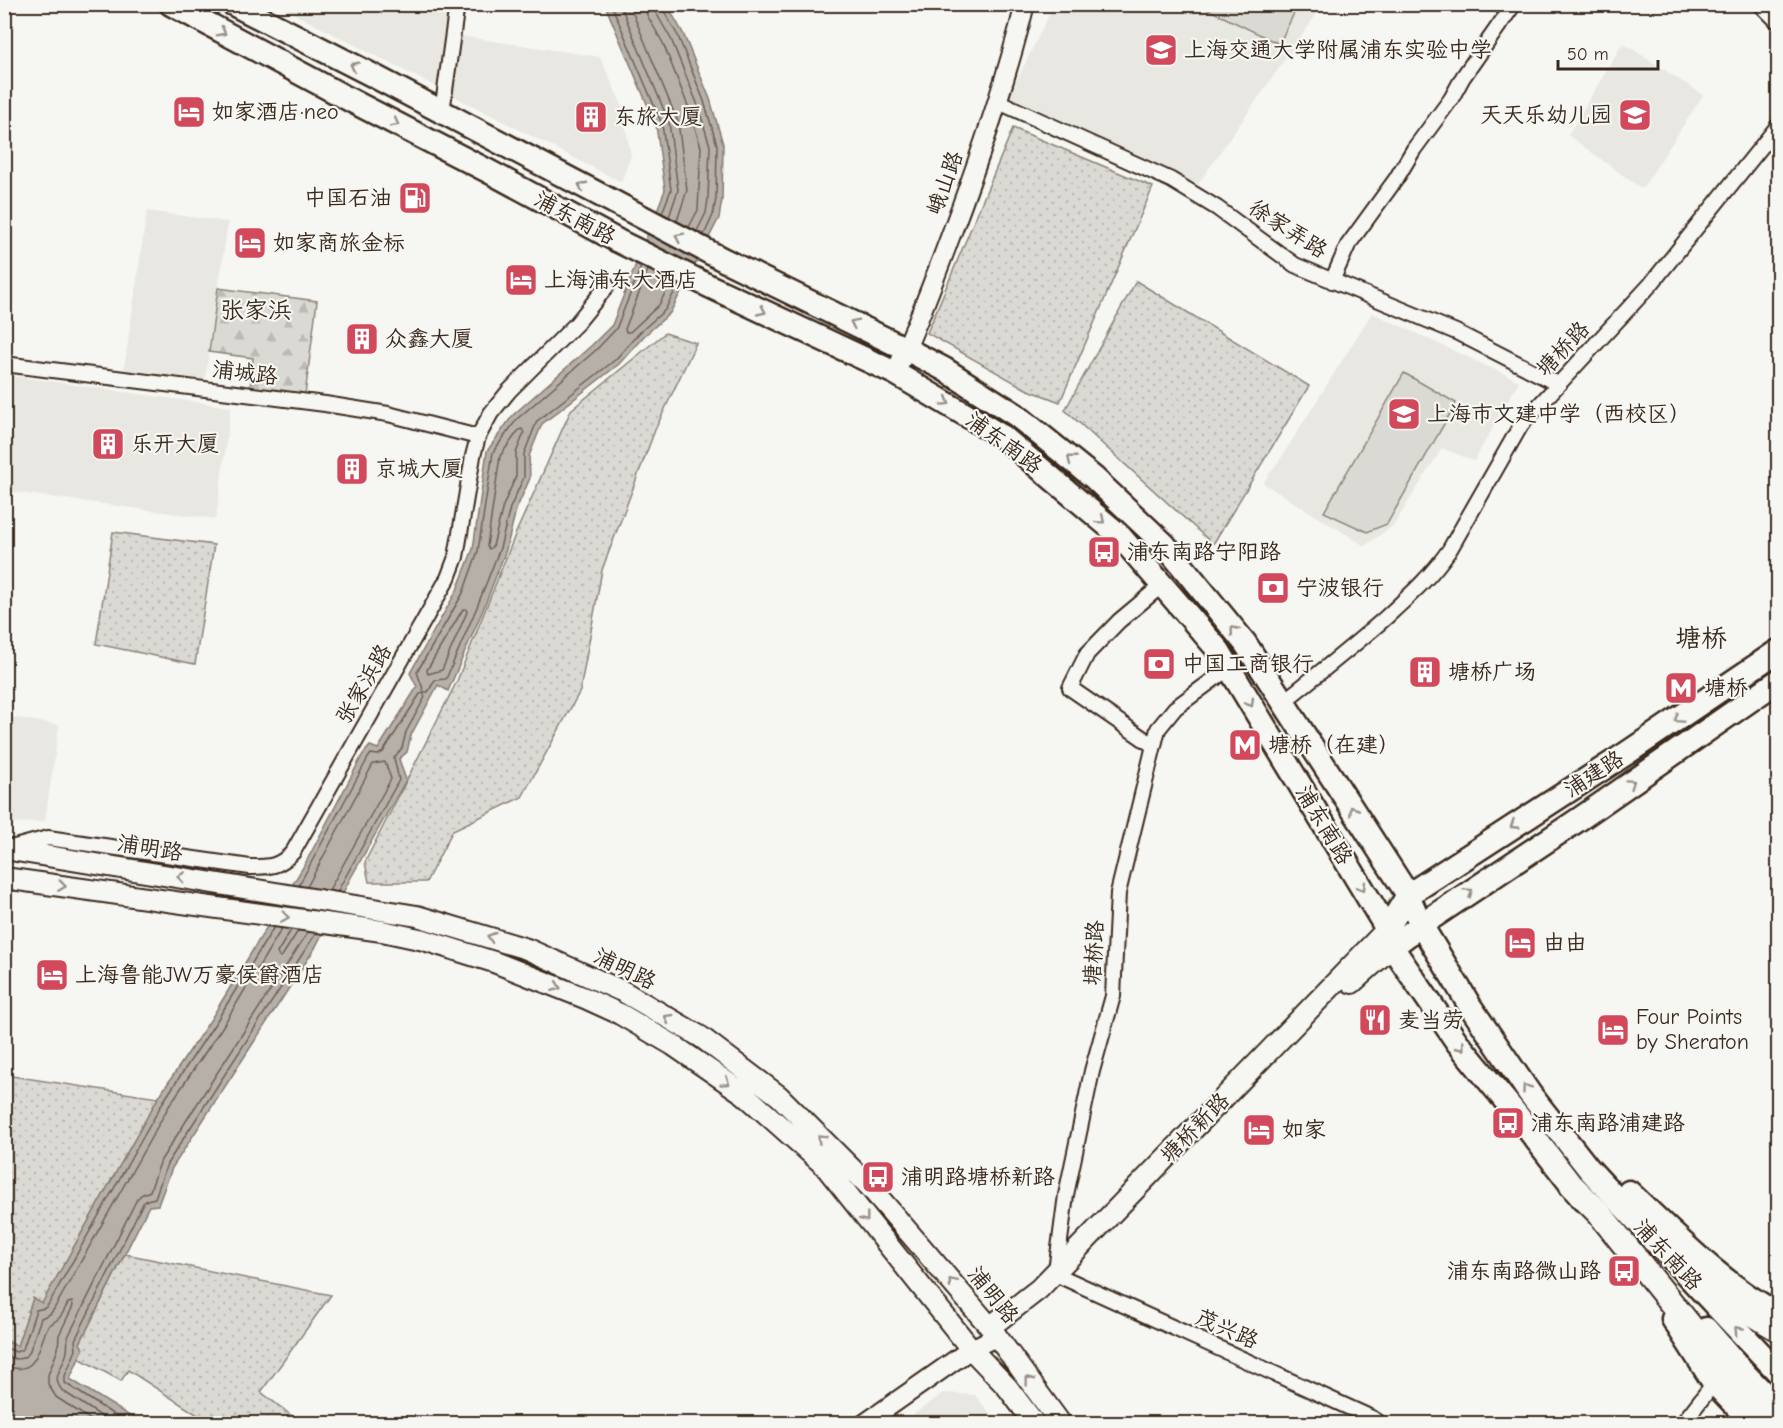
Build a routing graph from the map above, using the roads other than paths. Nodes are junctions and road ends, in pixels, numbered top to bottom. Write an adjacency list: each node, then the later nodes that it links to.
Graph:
1 (171, 4): 15 (main road, 浦东南路, one-way to 15)
2 (233, 4): 9 (main road, 浦东南路, one-way to 2)
3 (457, 4): 9 (street)
4 (1025, 4): 8 (street, 峨山路)
5 (1514, 4): 11 (street)
6 (1763, 4): 7 (street)
7 (1779, 19)
8 (999, 102): 11 (street, 徐家弄路); 13 (street, 峨山路)
9 (442, 112): 13 (main road, 浦东南路, one-way to 9)
10 (1779, 126): 16 (street, 塘桥路)
11 (1332, 281): 16 (street, 徐家弄路)
12 (607, 286): 17 (street, 张家浜路)
13 (906, 349): 15 (street, 峨山路); 22 (main road, 浦东南路, one-way to 13)
14 (4, 364): 17 (street, 浦城路)
15 (895, 373): 18 (main road, 浦东南路, one-way to 18)
16 (1558, 384): 22 (street, 塘桥路)
17 (478, 437): 24 (street, 张家浜路)
18 (1162, 585): 20 (main road, 浦东南路); 23 (street)
19 (1771, 656): 21 (street); 26 (main road, 浦建路, one-way to 26)
20 (1229, 668): 23 (street, 塘桥路); 28 (main road, 浦东南路, one-way to 28)
21 (1778, 681): 27 (main road, 浦建路, one-way to 21)
22 (1283, 702): 26 (main road, 浦东南路, one-way to 22)
23 (1154, 746): 32 (street, 塘桥路)
24 (5, 849): 35 (main road, 浦明路, one-way to 24)
25 (4, 878): 36 (main road, 浦明路, one-way to 36)
26 (1408, 895): 27 (main road, 浦东南路); 28 (main road, 塘桥新路)
27 (1421, 925): 28 (main road, 塘桥新路); 29 (main road, 浦东南路, one-way to 27)
28 (1390, 938): 30 (main road, 浦东南路, one-way to 30); 32 (main road, 塘桥新路)
29 (1562, 1134): 31 (main road, 浦东南路); 33 (main road, 浦东南路)
30 (1572, 1186): 38 (main road, 浦东南路); 39 (main road, 浦东南路); 46 (highway)
31 (1654, 1240): 34 (highway); 37 (main road, 浦东南路, one-way to 31)
32 (1059, 1274): 35 (main road, 塘桥新路); 43 (street, 茂兴路)
33 (1779, 1314)
34 (1779, 1329)
35 (993, 1332): 36 (street, 塘桥新路); 42 (main road, 浦明路, one-way to 35)
36 (970, 1348): 40 (street, 塘桥新路); 41 (main road, 浦明路)
37 (1779, 1372)
38 (1714, 1383): 44 (street); 45 (main road, 浦东南路)
39 (1779, 1408)
40 (864, 1424)
41 (1035, 1424)
42 (1061, 1424)
43 (1381, 1424)
44 (1682, 1424)
45 (1753, 1424)
46 (1774, 1424)

